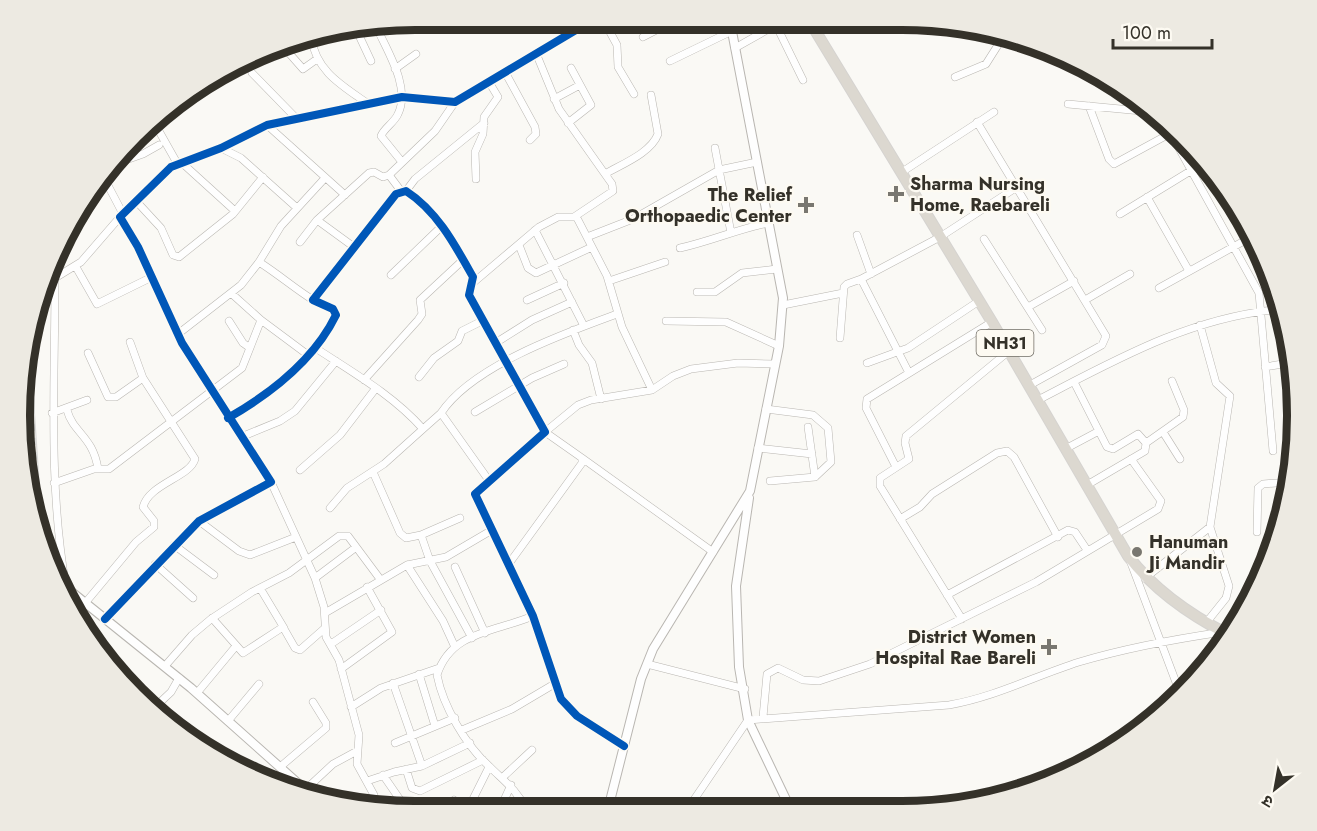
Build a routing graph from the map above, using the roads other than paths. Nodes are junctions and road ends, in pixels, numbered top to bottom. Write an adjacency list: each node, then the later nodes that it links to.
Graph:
1 (576, 30): 15 (street)
2 (609, 30): 28 (street)
3 (657, 30): 10 (street)
4 (767, 30): 13 (street)
5 (782, 30): 25 (street)
6 (815, 30): 57 (highway, NH31)
7 (732, 31): 13 (street); 19 (street)
8 (378, 32): 21 (street)
9 (358, 34): 18 (street)
10 (643, 37)
11 (997, 42): 24 (street)
12 (313, 44): 17 (street)
13 (735, 48): 52 (street)
14 (288, 52): 17 (street)
15 (536, 53): 22 (street); 31 (street)
16 (416, 54): 21 (street)
17 (317, 59): 33 (street)
18 (371, 61)
19 (670, 61)
20 (571, 68): 27 (street)
21 (394, 69): 30 (street)
22 (505, 72): 26 (street); 45 (street)
23 (252, 73): 38 (street)
24 (955, 77)
25 (803, 80)
26 (489, 81): 32 (street); 40 (street)
27 (580, 85): 31 (street); 41 (street)
28 (634, 94)
29 (651, 95): 58 (street)
30 (402, 96): 32 (street); 33 (street); 51 (street)
31 (554, 99): 41 (street)
32 (455, 102): 51 (street)
33 (367, 103): 38 (street)
34 (1068, 104): 35 (street)
35 (1089, 106): 36 (street); 44 (street)
36 (1137, 111)
37 (994, 112): 39 (street)
38 (295, 117): 42 (street)
39 (977, 122): 57 (street); 64 (street)
40 (484, 123): 62 (street); 65 (street)
41 (568, 123): 58 (street)
42 (267, 125): 47 (street); 61 (street)
43 (158, 129): 53 (street)
44 (1166, 136)
45 (530, 140)
46 (159, 145): 50 (street)
47 (221, 148): 53 (street); 60 (street)
48 (716, 148): 54 (street)
49 (1180, 149): 55 (street)
50 (127, 160)
51 (402, 162): 59 (street)
52 (757, 162): 54 (street); 75 (street)
53 (179, 163): 68 (street); 70 (street)
54 (719, 170): 78 (street); 80 (street)
55 (1191, 170): 56 (street); 67 (street); 85 (street)
56 (1198, 170)
57 (902, 172): 81 (highway, NH31)
58 (605, 174): 73 (street)
59 (389, 175): 65 (street); 66 (street)
60 (263, 177): 69 (street); 70 (street)
61 (325, 178): 66 (street); 69 (street)
62 (476, 179)
63 (107, 185): 72 (street)
64 (1017, 187): 81 (street); 104 (street)
65 (403, 191): 76 (street); 87 (street)
66 (345, 195): 74 (street)
67 (1147, 197): 71 (street); 96 (street)
68 (137, 202): 70 (street); 72 (street)
69 (297, 207): 91 (street)
70 (235, 211)
71 (1120, 214)
72 (122, 216): 94 (street); 100 (street)
73 (576, 216): 77 (street); 80 (street)
74 (317, 220): 84 (street); 87 (street)
75 (768, 223): 78 (street); 95 (street)
76 (442, 226): 90 (street); 99 (street)
77 (535, 230): 86 (street); 93 (street)
78 (731, 233): 89 (street)
79 (857, 234): 97 (street)
80 (587, 237): 88 (street)
81 (940, 237): 97 (street); 114 (highway, NH31)
82 (984, 238): 117 (street)
83 (1244, 240): 85 (street)
84 (300, 242)
85 (1233, 244): 96 (street); 119 (street)
86 (519, 245): 93 (street); 105 (street)
87 (354, 247): 111 (street)
88 (592, 247): 93 (street); 103 (street)
89 (680, 248)
90 (463, 260): 105 (street); 151 (street)
91 (259, 262): 110 (street); 111 (street)
92 (665, 262): 103 (street)
93 (554, 266): 106 (street)
94 (76, 267): 100 (street); 101 (street)
95 (777, 269): 108 (street); 116 (street)
96 (1189, 271): 107 (street)
97 (871, 274): 102 (street)
98 (1130, 274): 113 (street)
99 (391, 275)
100 (152, 277): 130 (street)
101 (55, 278): 165 (street)
102 (861, 279): 109 (street); 138 (street)
103 (609, 281): 120 (street)
104 (1074, 281): 113 (street); 117 (street)
105 (474, 282): 122 (street)
106 (564, 283): 112 (street); 115 (street)
107 (1159, 288)
108 (697, 292)
109 (843, 293): 116 (street); 131 (street)
110 (232, 294): 121 (street); 130 (street)
111 (313, 300): 135 (street)
112 (527, 300)
113 (1085, 300): 155 (street)
114 (979, 301): 125 (highway, NH31); 138 (street)
115 (572, 302): 126 (street); 133 (street)
116 (783, 305): 134 (street)
117 (1028, 307): 129 (street)
118 (1272, 309): 119 (street)
119 (1260, 310): 127 (street); 147 (street)
120 (617, 314): 126 (street); 157 (street)
121 (261, 320): 136 (street); 140 (street)
122 (484, 320): 133 (street); 149 (street)
123 (229, 321): 136 (street)
124 (666, 321): 134 (street)
125 (992, 321): 137 (highway, NH31); 148 (street)
126 (584, 326): 128 (street)
127 (1200, 326): 153 (street); 199 (street)
128 (573, 330): 142 (street); 159 (street)
129 (1042, 330)
130 (178, 334): 158 (street)
131 (840, 338)
132 (130, 342): 150 (street)
133 (497, 342): 142 (street)
134 (779, 346): 145 (street)
135 (314, 347): 140 (street); 141 (street)
136 (250, 348): 158 (street)
137 (1009, 351): 155 (highway, NH31); 183 (street)
138 (898, 352): 143 (street); 148 (street)
139 (88, 353): 150 (street)
140 (308, 355): 167 (street)
141 (336, 361): 151 (street); 174 (street)
142 (508, 362): 154 (street); 166 (street)
143 (867, 363)
144 (564, 364): 154 (street)
145 (776, 364): 157 (street); 162 (street)
146 (1284, 364): 147 (street)
147 (1265, 367): 178 (street)
148 (909, 373): 183 (street)
149 (419, 377)
150 (143, 378): 168 (street)
151 (364, 380): 156 (street)
152 (1172, 381): 173 (street)
153 (1074, 382): 161 (street); 171 (street)
154 (520, 385): 164 (street); 172 (street)
155 (1030, 386): 161 (highway, NH31)
156 (376, 388): 170 (street); 185 (street)
157 (652, 390): 159 (street)
158 (211, 392): 167 (street); 168 (street)
159 (601, 399): 172 (street)
160 (87, 400): 163 (street)
161 (1038, 400): 177 (highway, NH31)
162 (766, 409): 176 (street); 187 (street)
163 (67, 410): 165 (street); 184 (street)
164 (476, 412)
165 (52, 413): 191 (street)
166 (441, 413): 170 (street); 190 (street)
167 (228, 418): 174 (street)
168 (171, 420): 184 (street); 227 (street)
169 (808, 427): 179 (street)
170 (423, 429): 186 (street)
171 (1099, 431): 175 (street); 177 (street)
172 (545, 432): 180 (street); 190 (street)
173 (1162, 432): 175 (street); 182 (street)
174 (241, 437): 189 (street)
175 (1146, 443): 181 (street)
176 (758, 448): 179 (street); 194 (street)
177 (1067, 448): 193 (highway, NH31)
178 (1273, 451)
179 (812, 454): 187 (street)
180 (582, 458): 209 (street); 215 (street)
181 (1131, 459): 193 (street); 202 (street)
182 (1180, 459)
183 (896, 467): 197 (street)
184 (98, 469): 191 (street)
185 (300, 470)
186 (373, 472): 195 (street); 203 (street)
187 (815, 477): 188 (street)
188 (770, 481)
189 (271, 482): 198 (street); 204 (street)
190 (490, 482): 200 (street)
191 (54, 483): 217 (street)
192 (1281, 483): 201 (street)
193 (1087, 485): 202 (highway, NH31)
194 (750, 491): 209 (street); 255 (street)
195 (330, 508)
196 (460, 518): 203 (street)
197 (900, 519): 205 (street); 225 (street)
198 (198, 521): 204 (street); 206 (street)
199 (1210, 527): 220 (street); 234 (street)
200 (492, 530): 212 (street); 215 (street)
201 (1257, 532)
202 (1114, 533): 208 (street); 210 (highway, NH31)
203 (421, 536): 212 (street)
204 (296, 537): 211 (street)
205 (1058, 537): 208 (street); 225 (street)
206 (174, 545): 213 (street); 218 (street)
207 (355, 548): 211 (street); 219 (street); 221 (street)
208 (1087, 550): 233 (street)
209 (713, 552): 245 (street)
210 (1128, 556): 220 (highway, NH31); 241 (street)
211 (308, 560): 219 (street); 223 (street)
212 (430, 561): 214 (street); 240 (street)
213 (155, 564): 226 (street); 232 (street)
214 (407, 565): 221 (street); 243 (street)
215 (508, 565): 230 (street)
216 (455, 567): 238 (street)
217 (62, 569)
218 (214, 575)
219 (315, 578): 229 (street)
220 (1145, 578): 234 (highway, NH31)
221 (380, 579): 222 (street)
222 (367, 587): 228 (street); 229 (street)
223 (260, 588): 231 (street); 235 (street)
224 (74, 593): 227 (street)
225 (947, 595): 233 (street)
226 (192, 598)
227 (86, 602): 232 (street)
228 (381, 610): 242 (street); 248 (street)
229 (325, 613): 236 (street)
230 (533, 616): 238 (street); 252 (street)
231 (212, 618): 244 (street); 246 (street)
232 (105, 619): 246 (street)
233 (962, 619): 260 (street)
234 (1206, 623): 237 (highway, NH31)
235 (284, 628): 236 (street); 244 (street)
236 (325, 628): 242 (street)
237 (1221, 631)
238 (485, 633): 240 (street)
239 (1218, 635): 241 (street)
240 (472, 638): 243 (street)
241 (1160, 643): 254 (street); 260 (street)
242 (331, 644): 248 (street)
243 (454, 645): 247 (street)
244 (236, 646): 256 (street)
245 (646, 664): 255 (street); 269 (street)
246 (165, 666): 250 (street)
247 (439, 668): 249 (street); 261 (street)
248 (341, 669): 259 (street)
249 (419, 674): 251 (street); 264 (street)
250 (179, 678): 256 (street); 258 (street)
251 (393, 683): 259 (street); 266 (street)
252 (556, 683): 265 (street); 269 (street)
253 (259, 684): 263 (street)
254 (1177, 685)
255 (745, 689): 262 (street)
256 (197, 693): 263 (street)
257 (313, 702): 275 (street)
258 (159, 703)
259 (351, 707): 271 (street)
260 (763, 717): 262 (street)
261 (455, 718): 264 (street); 265 (street)
262 (748, 720): 289 (street); 290 (street)
263 (228, 721): 275 (street)
264 (435, 726): 266 (street)
265 (462, 730): 268 (street)
266 (412, 736): 267 (street); 273 (street)
267 (395, 743)
268 (470, 743): 272 (street); 273 (street)
269 (624, 746): 288 (street)
270 (532, 750): 278 (street)
271 (357, 751): 279 (street); 282 (street)
272 (483, 759): 274 (street); 276 (street)
273 (422, 766): 276 (street)
274 (489, 767): 278 (street); 285 (street)
275 (280, 768): 280 (street)
276 (406, 769): 277 (street)
277 (383, 774): 279 (street); 284 (street)
278 (503, 777): 281 (street)
279 (367, 781): 283 (street)
280 (297, 782)
281 (511, 785): 286 (street); 287 (street)
282 (312, 787)
283 (375, 799)
284 (401, 800)
285 (470, 801)
286 (504, 801)
287 (521, 801)
288 (610, 801)
289 (693, 801)
290 (787, 801)

